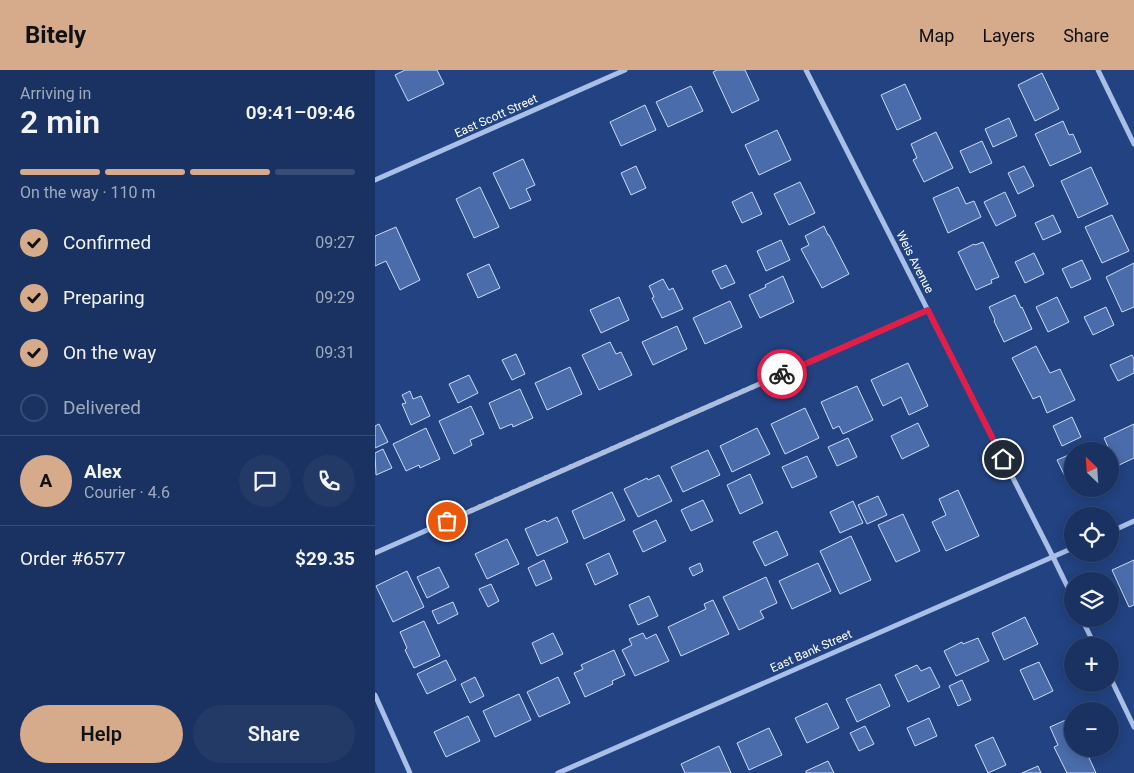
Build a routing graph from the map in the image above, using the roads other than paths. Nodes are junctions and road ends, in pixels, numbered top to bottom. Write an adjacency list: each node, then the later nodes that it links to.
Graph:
1 (625, 70): 5 (street, East Scott Street)
2 (807, 70): 6 (street, Weis Avenue)
3 (1098, 70): 4 (street)
4 (1134, 144)
5 (375, 180)
6 (928, 310): 9 (street); 11 (street, Weis Avenue)
7 (1134, 521): 8 (street)
8 (1119, 528)
9 (375, 552)
10 (1064, 552): 11 (street, East Bank Street)
11 (1053, 556): 12 (street, Weis Avenue); 17 (street, East Bank Street)
12 (1064, 579)
13 (1117, 692): 15 (street)
14 (375, 695): 16 (street)
15 (1134, 727)
16 (411, 773)
17 (558, 773)

